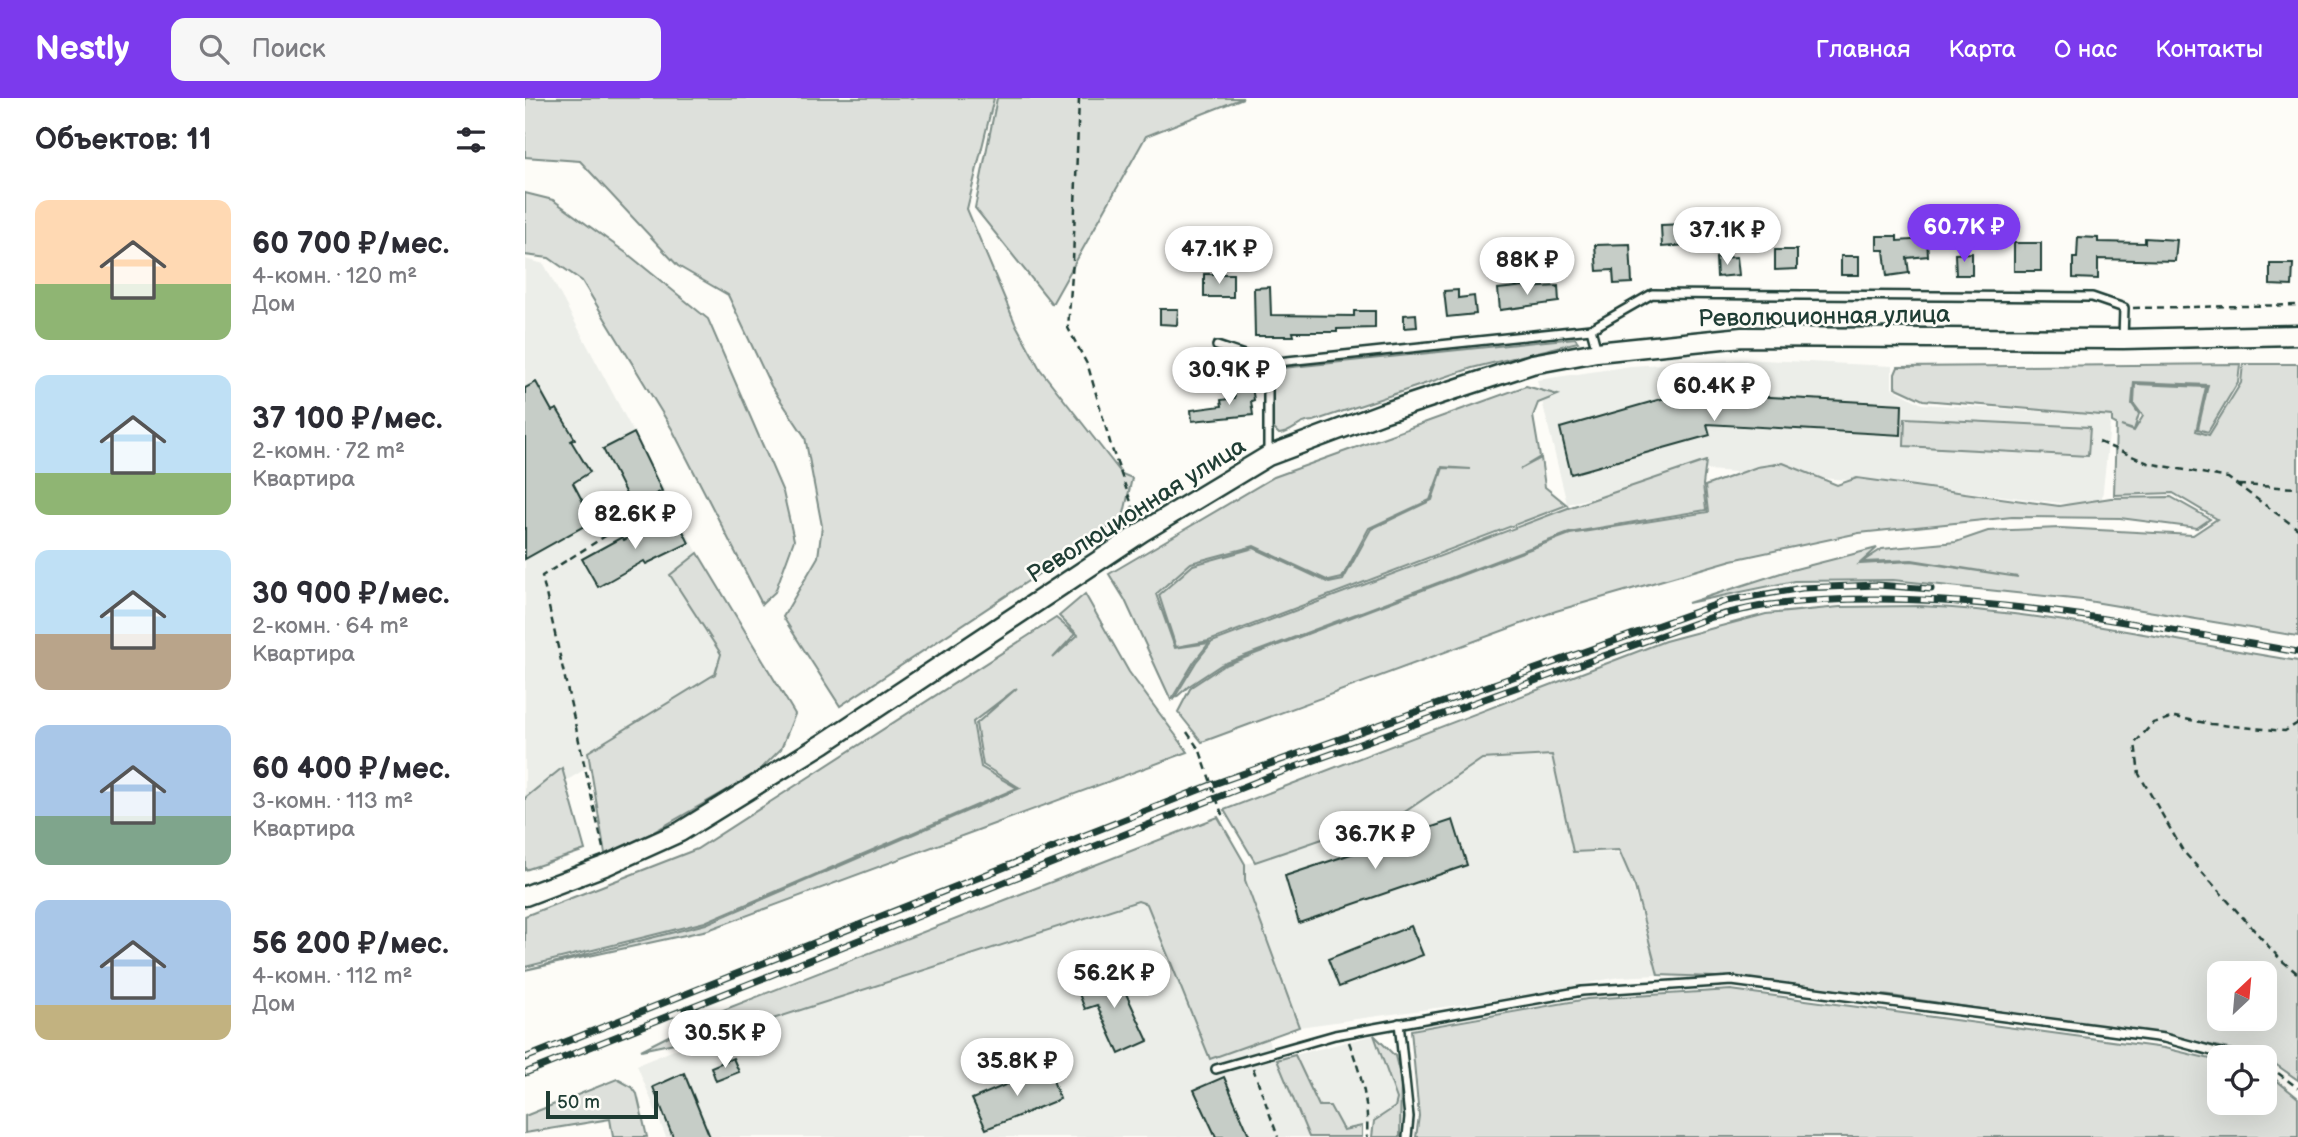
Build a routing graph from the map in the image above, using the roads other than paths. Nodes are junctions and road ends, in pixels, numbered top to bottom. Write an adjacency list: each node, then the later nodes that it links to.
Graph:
1 (1591, 330): 3 (lane); 5 (lane); 6 (lane)
2 (2298, 335): 3 (street, Революционная улица)
3 (2123, 340): 5 (street, Революционная улица)
4 (1217, 346): 6 (lane)
5 (1597, 352): 7 (street, Революционная улица)
6 (1268, 363): 7 (lane)
7 (1268, 456): 8 (street, Революционная улица)
8 (525, 896)
9 (1399, 1023): 10 (lane); 11 (lane); 12 (lane)
10 (2207, 1050)
11 (1216, 1069)
12 (1406, 1137)

